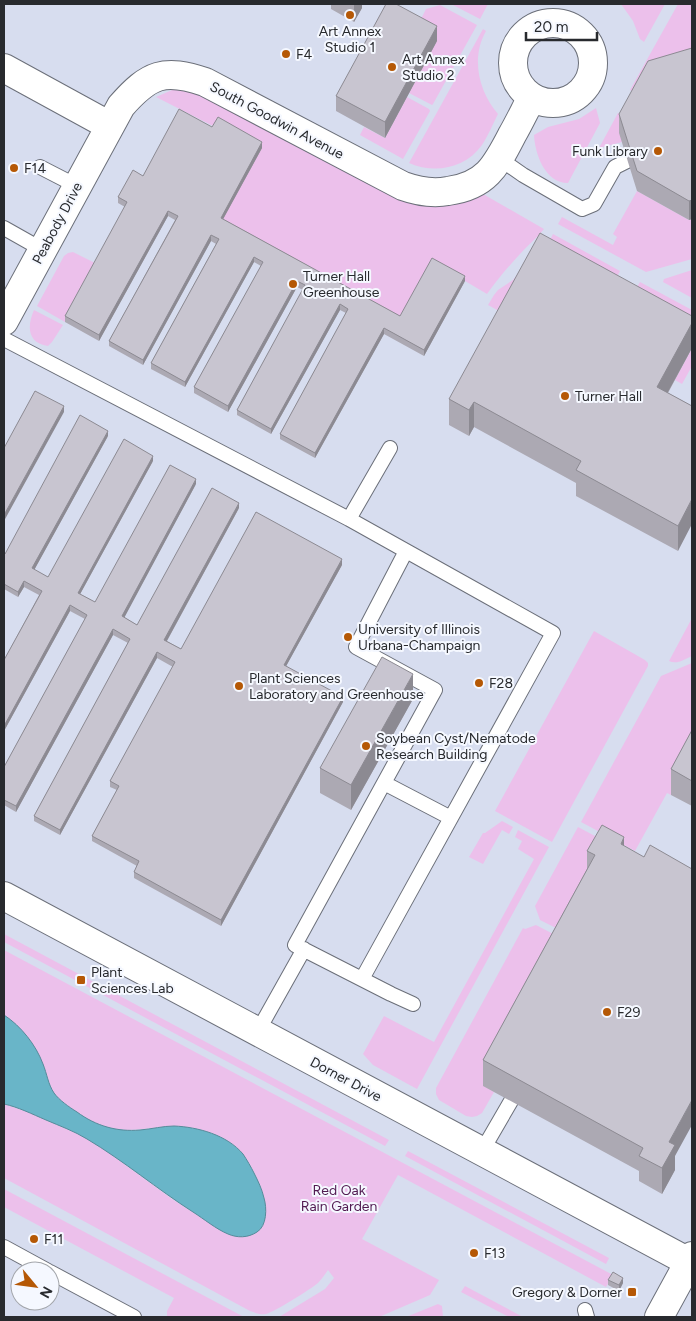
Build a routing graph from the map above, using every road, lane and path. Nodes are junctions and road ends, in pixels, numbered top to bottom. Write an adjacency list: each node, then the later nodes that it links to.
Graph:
1 (4, 68): 3 (street)
2 (532, 97): 4 (street, South Goodwin Avenue)
3 (110, 126): 4 (street, South Goodwin Avenue); 7 (street, Peabody Drive)
4 (500, 159): 5 (lane)
5 (628, 161)
6 (40, 167): 7 (lane)
7 (77, 186): 9 (street, Peabody Drive)
8 (4, 228): 9 (lane)
9 (42, 250): 10 (street, Peabody Drive)
10 (4, 321)
11 (4, 339): 13 (lane)
12 (390, 448): 13 (lane)
13 (350, 519): 14 (lane)
14 (406, 551): 15 (lane); 16 (lane)
15 (384, 783): 16 (lane); 18 (lane)
16 (451, 818): 19 (lane)
17 (4, 896): 21 (street, Dorner Drive)
18 (304, 949): 19 (lane); 21 (lane)
19 (362, 979): 20 (lane)
20 (414, 1004)
21 (258, 1031): 23 (street, Dorner Drive)
22 (511, 1101): 23 (lane)
23 (482, 1151): 25 (street, Dorner Drive)
24 (4, 1247): 26 (lane)
25 (690, 1259): 29 (street)
26 (29, 1261)
27 (60, 1278): 28 (lane)
28 (134, 1317)
29 (659, 1317)

